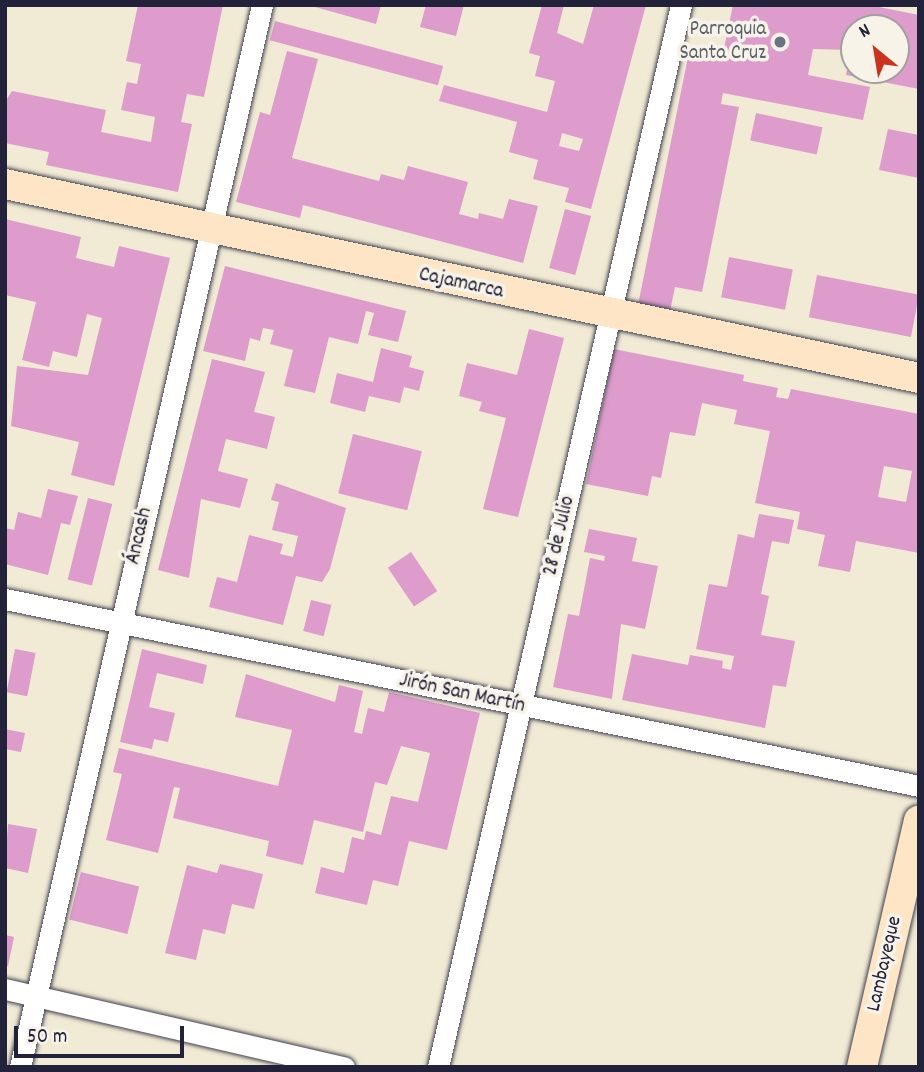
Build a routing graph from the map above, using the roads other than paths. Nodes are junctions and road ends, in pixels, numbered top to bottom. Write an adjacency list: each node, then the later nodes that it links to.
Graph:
1 (262, 5): 4 (street, Áncash)
2 (681, 5): 5 (street, 28 de Julio)
3 (5, 184): 4 (street, Cajamarca)
4 (211, 232): 5 (street, Cajamarca); 8 (street, Áncash)
5 (611, 314): 6 (street, Cajamarca); 9 (street, 28 de Julio)
6 (919, 378)
7 (5, 599): 8 (street, Jirón San Martín)
8 (119, 623): 9 (street, Jirón San Martín); 13 (street, Áncash)
9 (520, 706): 10 (street, Jirón San Martín); 16 (street, 28 de Julio)
10 (919, 786)
11 (919, 821): 17 (street, Lambayeque)
12 (5, 989): 13 (street)
13 (33, 995): 14 (street, Áncash); 15 (street)
14 (20, 1067)
15 (344, 1067)
16 (438, 1067)
17 (862, 1067)

